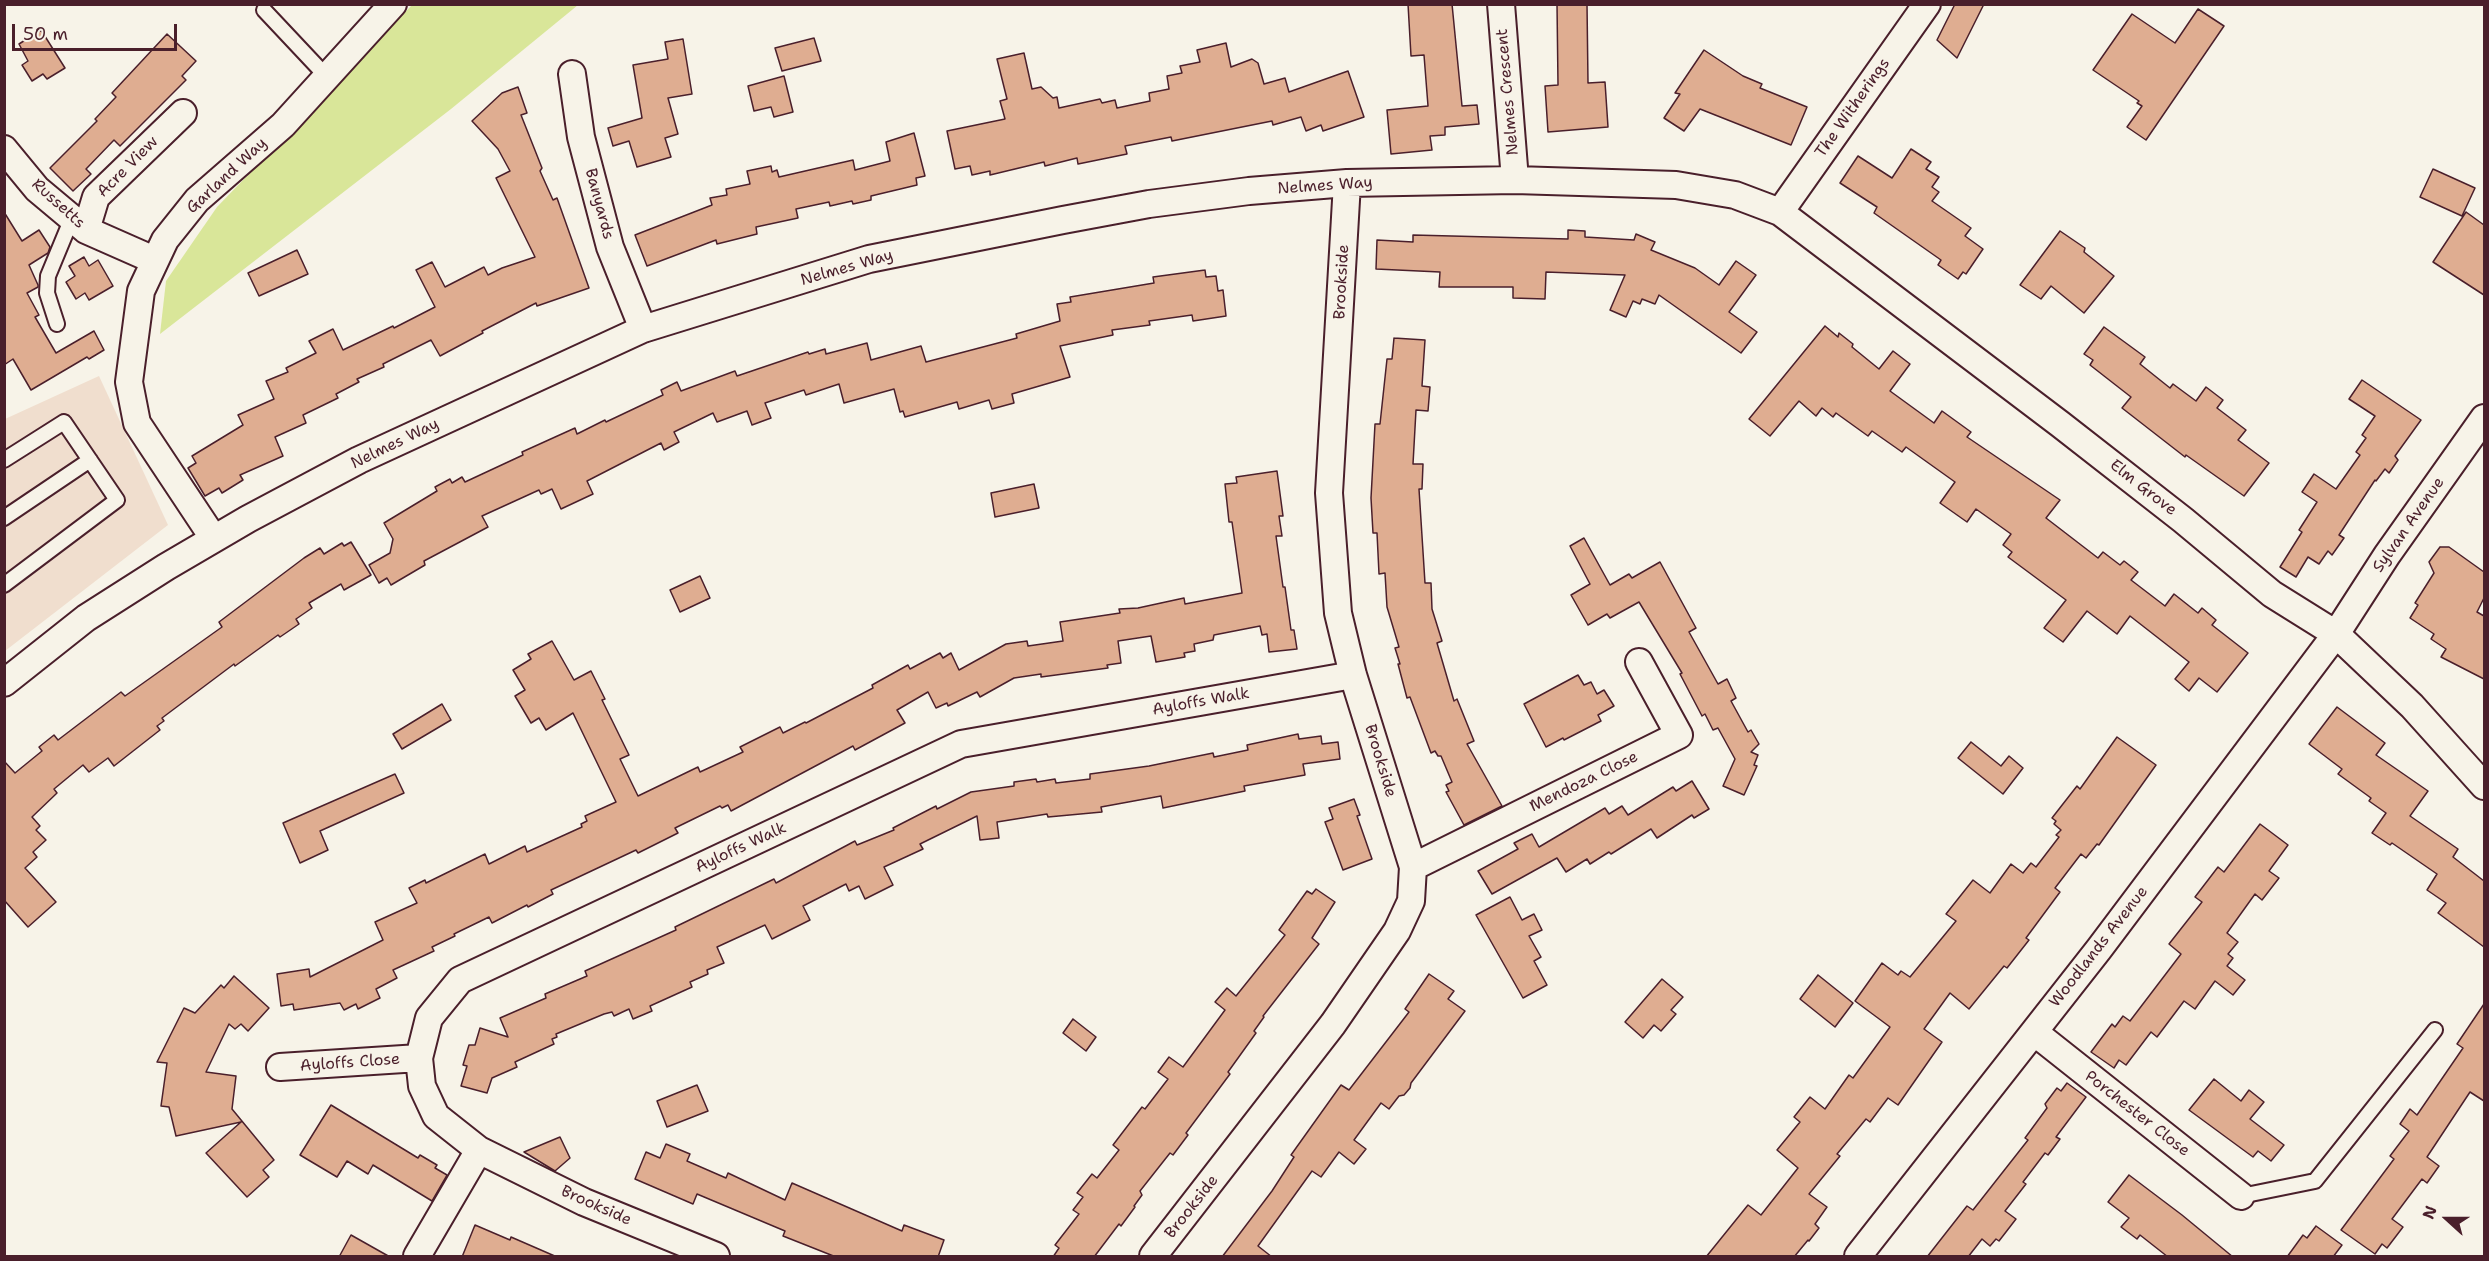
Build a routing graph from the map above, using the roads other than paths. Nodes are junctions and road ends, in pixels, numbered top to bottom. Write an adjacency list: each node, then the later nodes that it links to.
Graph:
1 (393, 4): 6 (street, Garland Way)
2 (1501, 4): 9 (street, Nelmes Crescent)
3 (1927, 4): 11 (street, The Witherings)
4 (264, 10): 6 (lane)
5 (572, 74): 15 (street, Banyards)
6 (327, 76): 13 (street, Garland Way)
7 (183, 113): 12 (street, Acre View)
8 (4, 149): 12 (street, Russetts)
9 (1515, 180): 10 (street, Nelmes Way); 11 (street, Nelmes Way)
10 (1347, 183): 15 (street, Nelmes Way); 24 (street, Brookside)
11 (1780, 212): 22 (street, Elm Grove)
12 (79, 224): 13 (street, Russetts); 14 (lane)
13 (154, 260): 20 (street, Garland Way)
14 (57, 324)
15 (643, 329): 20 (street, Nelmes Way)
16 (2484, 418): 22 (street, Sylvan Avenue)
17 (4, 460): 18 (lane)
18 (90, 460): 19 (lane); 21 (lane)
19 (4, 518)
20 (214, 539): 25 (street, Nelmes Way)
21 (4, 585)
22 (2336, 634): 26 (street, Elm Grove); 29 (street, Woodlands Avenue)
23 (1639, 662): 27 (street, Mendoza Close)
24 (1353, 675): 27 (street, Brookside); 30 (street, Ayloffs Walk)
25 (4, 683)
26 (2484, 786)
27 (1413, 867): 36 (street, Brookside)
28 (2434, 1030): 33 (lane)
29 (2034, 1032): 33 (street, Porchester Close); 37 (street, Woodlands Avenue)
30 (419, 1058): 31 (street, Ayloffs Close); 32 (street, Ayloffs Walk)
31 (280, 1067)
32 (479, 1150): 34 (street); 35 (street, Brookside)
33 (2241, 1196)
34 (417, 1257)
35 (716, 1257)
36 (1153, 1257)
37 (1858, 1257)

